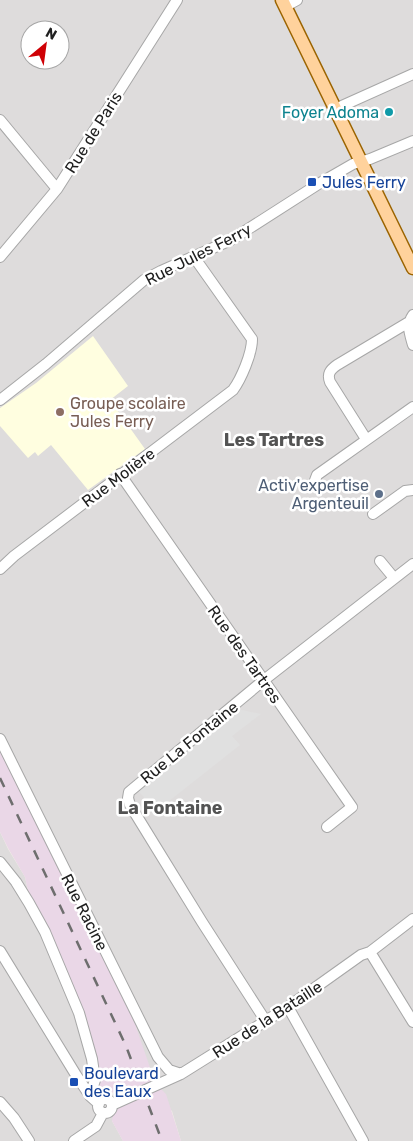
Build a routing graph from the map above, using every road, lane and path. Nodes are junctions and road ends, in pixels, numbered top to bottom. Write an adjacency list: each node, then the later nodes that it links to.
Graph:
1 (177, 0): 8 (street, Rue de Paris)
2 (288, 2): 4 (main road)
3 (413, 74): 4 (street)
4 (335, 110): 7 (main road)
5 (0, 120): 8 (street)
6 (413, 140): 7 (street, Rue Jules Ferry)
7 (361, 161): 10 (street, Rue Jules Ferry); 11 (main road)
8 (57, 189): 9 (street, Rue de Paris)
9 (0, 256)
10 (194, 256): 14 (street, Rue Jules Ferry); 17 (street, Rue Molière)
11 (413, 268)
12 (411, 318): 13 (street); 16 (street)
13 (413, 346)
14 (0, 400)
15 (413, 407): 16 (street)
16 (366, 440): 18 (street)
17 (120, 474): 23 (street, Rue Molière); 25 (street, Rue des Tartres)
18 (314, 483)
19 (413, 490): 20 (street)
20 (373, 514)
21 (380, 561): 24 (street)
22 (413, 564): 24 (street, Rue La Fontaine)
23 (0, 569)
24 (394, 578): 25 (street, Rue La Fontaine)
25 (264, 680): 27 (street, Rue des Tartres); 34 (street, Rue La Fontaine)
26 (0, 739): 35 (street, Rue Racine)
27 (327, 827)
28 (0, 862): 36 (street)
29 (413, 920): 31 (street, Rue de la Bataille)
30 (0, 951): 36 (street)
31 (370, 952): 32 (street, Rue de la Bataille); 33 (street)
32 (288, 1007): 34 (street, Rue de la Bataille); 41 (street)
33 (412, 1019)
34 (265, 1020): 35 (street, Rue de la Bataille)
35 (181, 1074): 38 (street, Rue de la Bataille)
36 (90, 1096): 38 (street)
37 (0, 1102): 39 (street)
38 (101, 1108): 40 (street)
39 (29, 1141)
40 (74, 1141)
41 (363, 1141)

